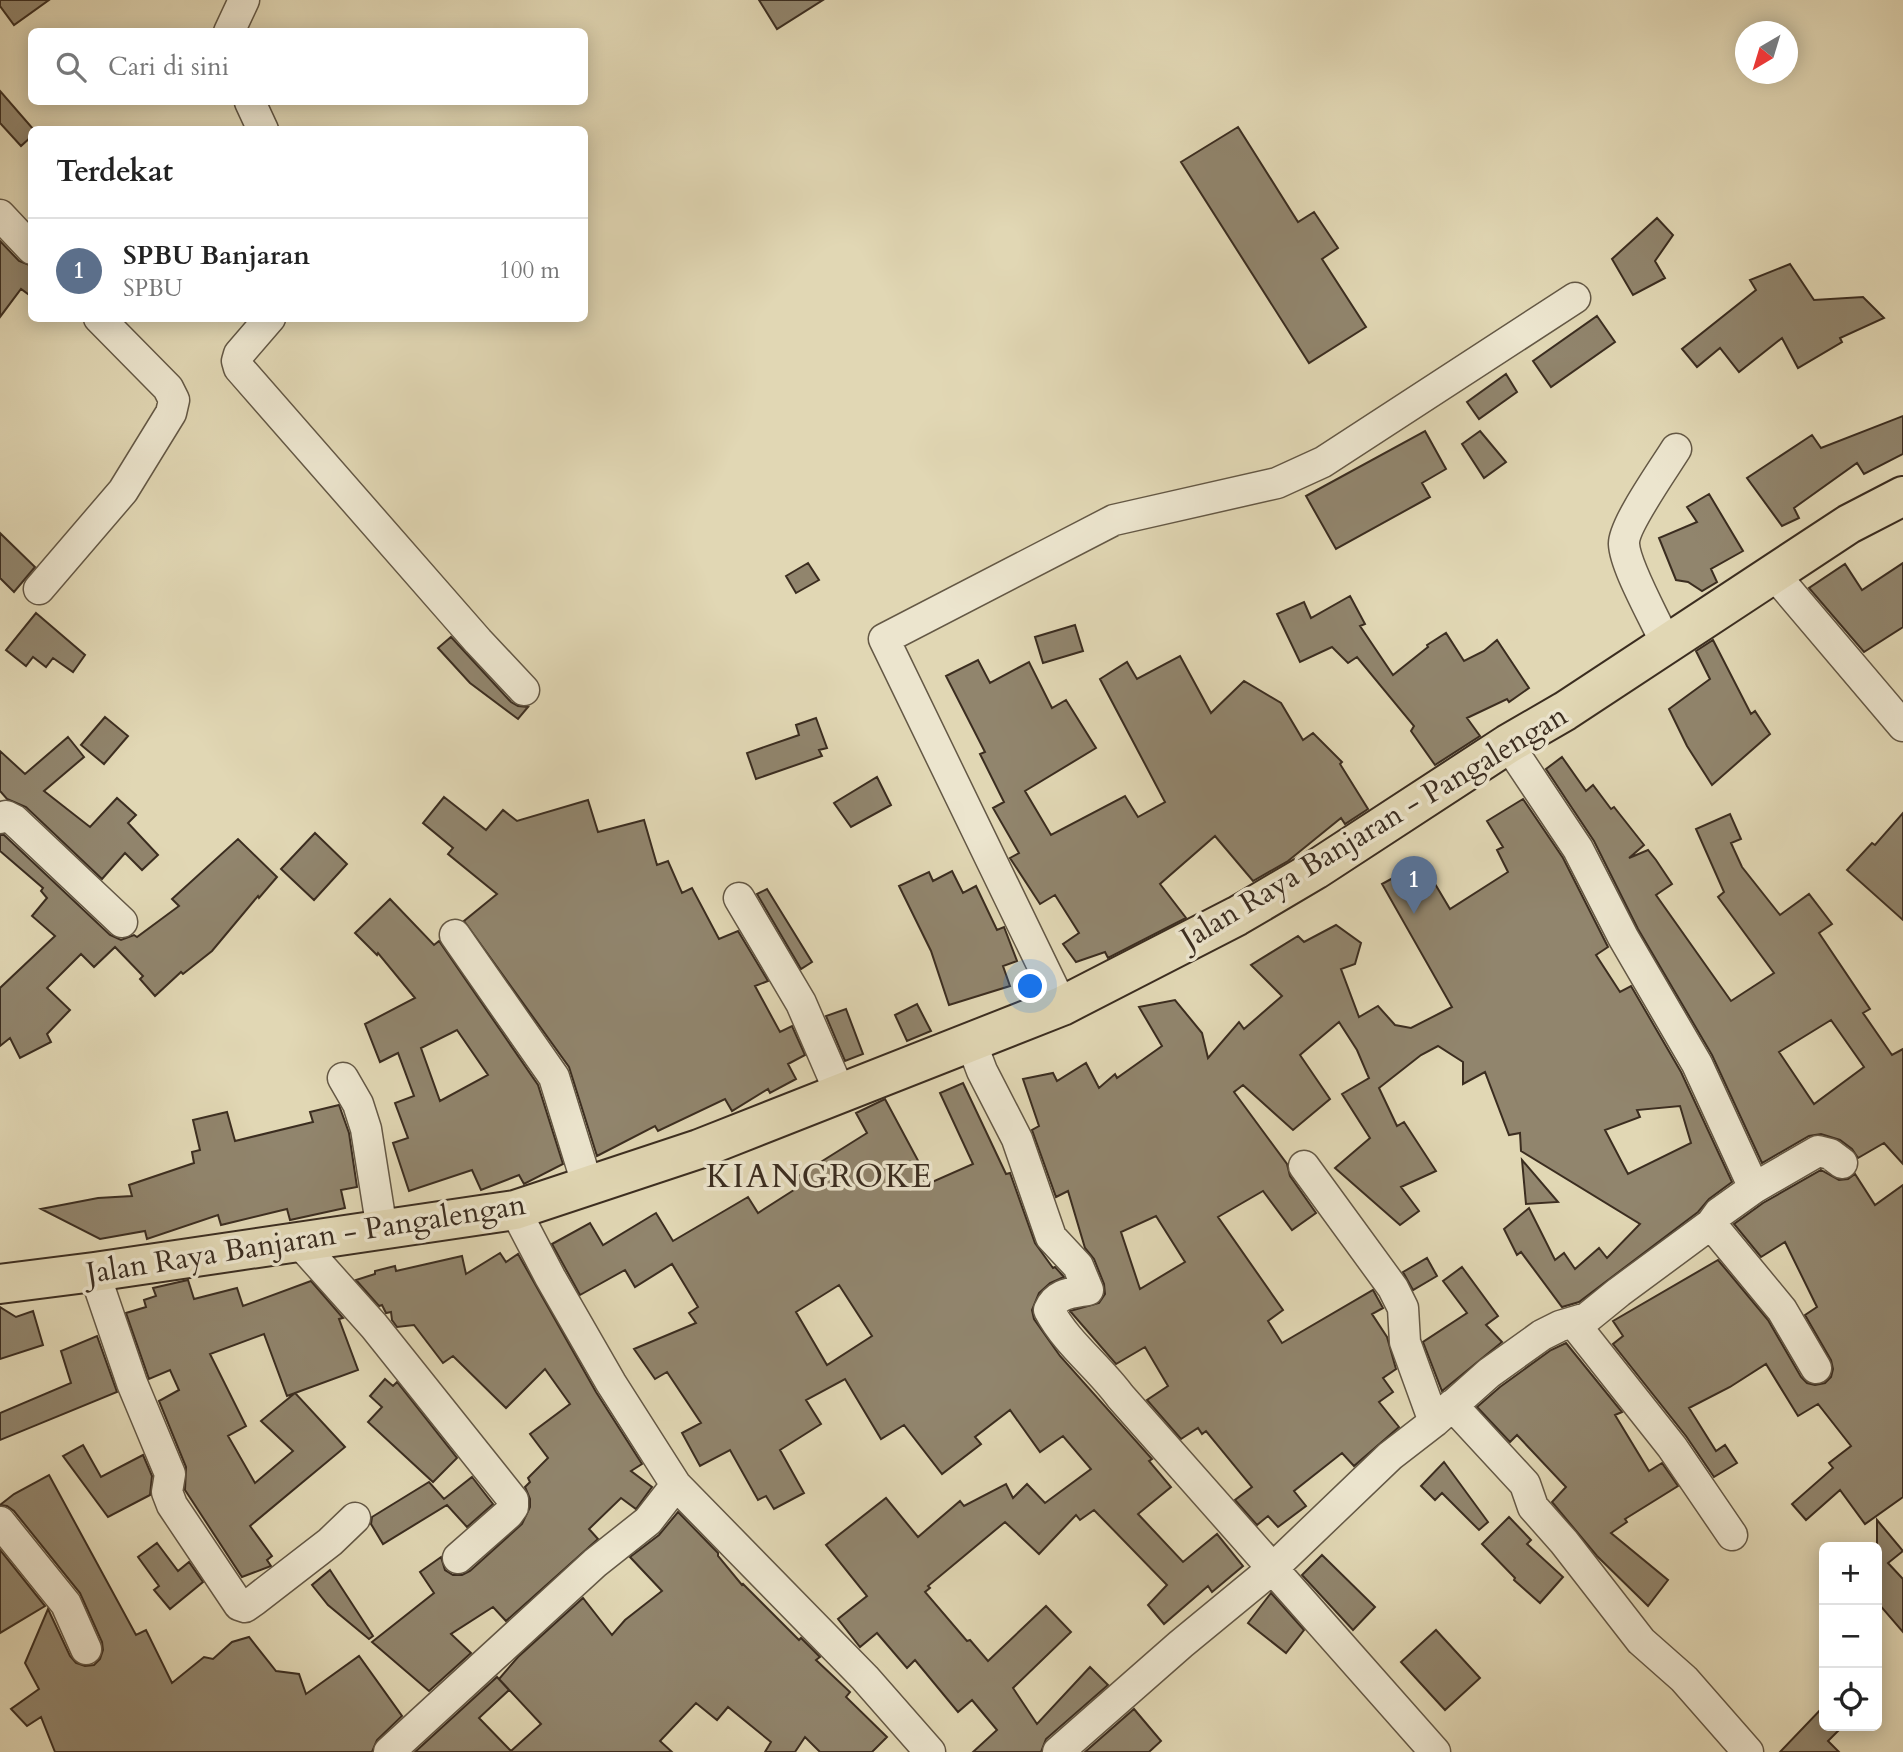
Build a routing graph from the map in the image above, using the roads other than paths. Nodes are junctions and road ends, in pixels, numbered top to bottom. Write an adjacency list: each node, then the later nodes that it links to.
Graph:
1 (244, 0): 2 (street)
2 (231, 28)
3 (251, 105): 4 (street)
4 (261, 126)
5 (0, 215): 6 (street)
6 (28, 245)
7 (1575, 298): 22 (street)
8 (103, 322): 13 (street)
9 (267, 322): 15 (street)
10 (1676, 449): 14 (street)
11 (1903, 496): 12 (main road, Jalan Raya Banjaran - Pangalengan)
12 (1774, 574): 14 (main road, Jalan Raya Banjaran - Pangalengan); 16 (street)
13 (39, 589)
14 (1667, 644): 17 (main road, Jalan Raya Banjaran - Pangalengan)
15 (524, 690)
16 (1903, 726)
17 (1508, 744): 22 (main road, Jalan Raya Banjaran - Pangalengan); 29 (street)
18 (0, 818): 20 (street)
19 (739, 898): 25 (street)
20 (122, 922)
21 (455, 935): 28 (street)
22 (1062, 1006): 23 (main road, Jalan Raya Banjaran - Pangalengan)
23 (971, 1042): 25 (main road, Jalan Raya Banjaran - Pangalengan); 44 (street)
24 (343, 1078): 32 (street)
25 (840, 1093): 28 (main road, Jalan Raya Banjaran - Pangalengan)
26 (1842, 1163): 29 (street)
27 (1304, 1166): 38 (street)
28 (588, 1187): 30 (main road, Jalan Raya Banjaran - Pangalengan)
29 (1754, 1188): 31 (street)
30 (515, 1210): 32 (main road, Jalan Raya Banjaran - Pangalengan); 39 (street)
31 (1711, 1224): 36 (street); 37 (street)
32 (382, 1230): 33 (main road, Jalan Raya Banjaran - Pangalengan)
33 (298, 1241): 34 (main road, Jalan Raya Banjaran - Pangalengan); 43 (street)
34 (94, 1272): 35 (main road, Jalan Raya Banjaran - Pangalengan); 40 (street)
35 (0, 1284)
36 (1573, 1322): 38 (street); 42 (street)
37 (1816, 1368)
38 (1443, 1414): 44 (street); 50 (street)
39 (676, 1485): 46 (street); 47 (street)
40 (355, 1518)
41 (0, 1521): 45 (street)
42 (1732, 1535)
43 (458, 1558)
44 (1272, 1570): 48 (street); 49 (street)
45 (86, 1649)
46 (389, 1752)
47 (930, 1752)
48 (1058, 1752)
49 (1435, 1752)
50 (1748, 1752)

